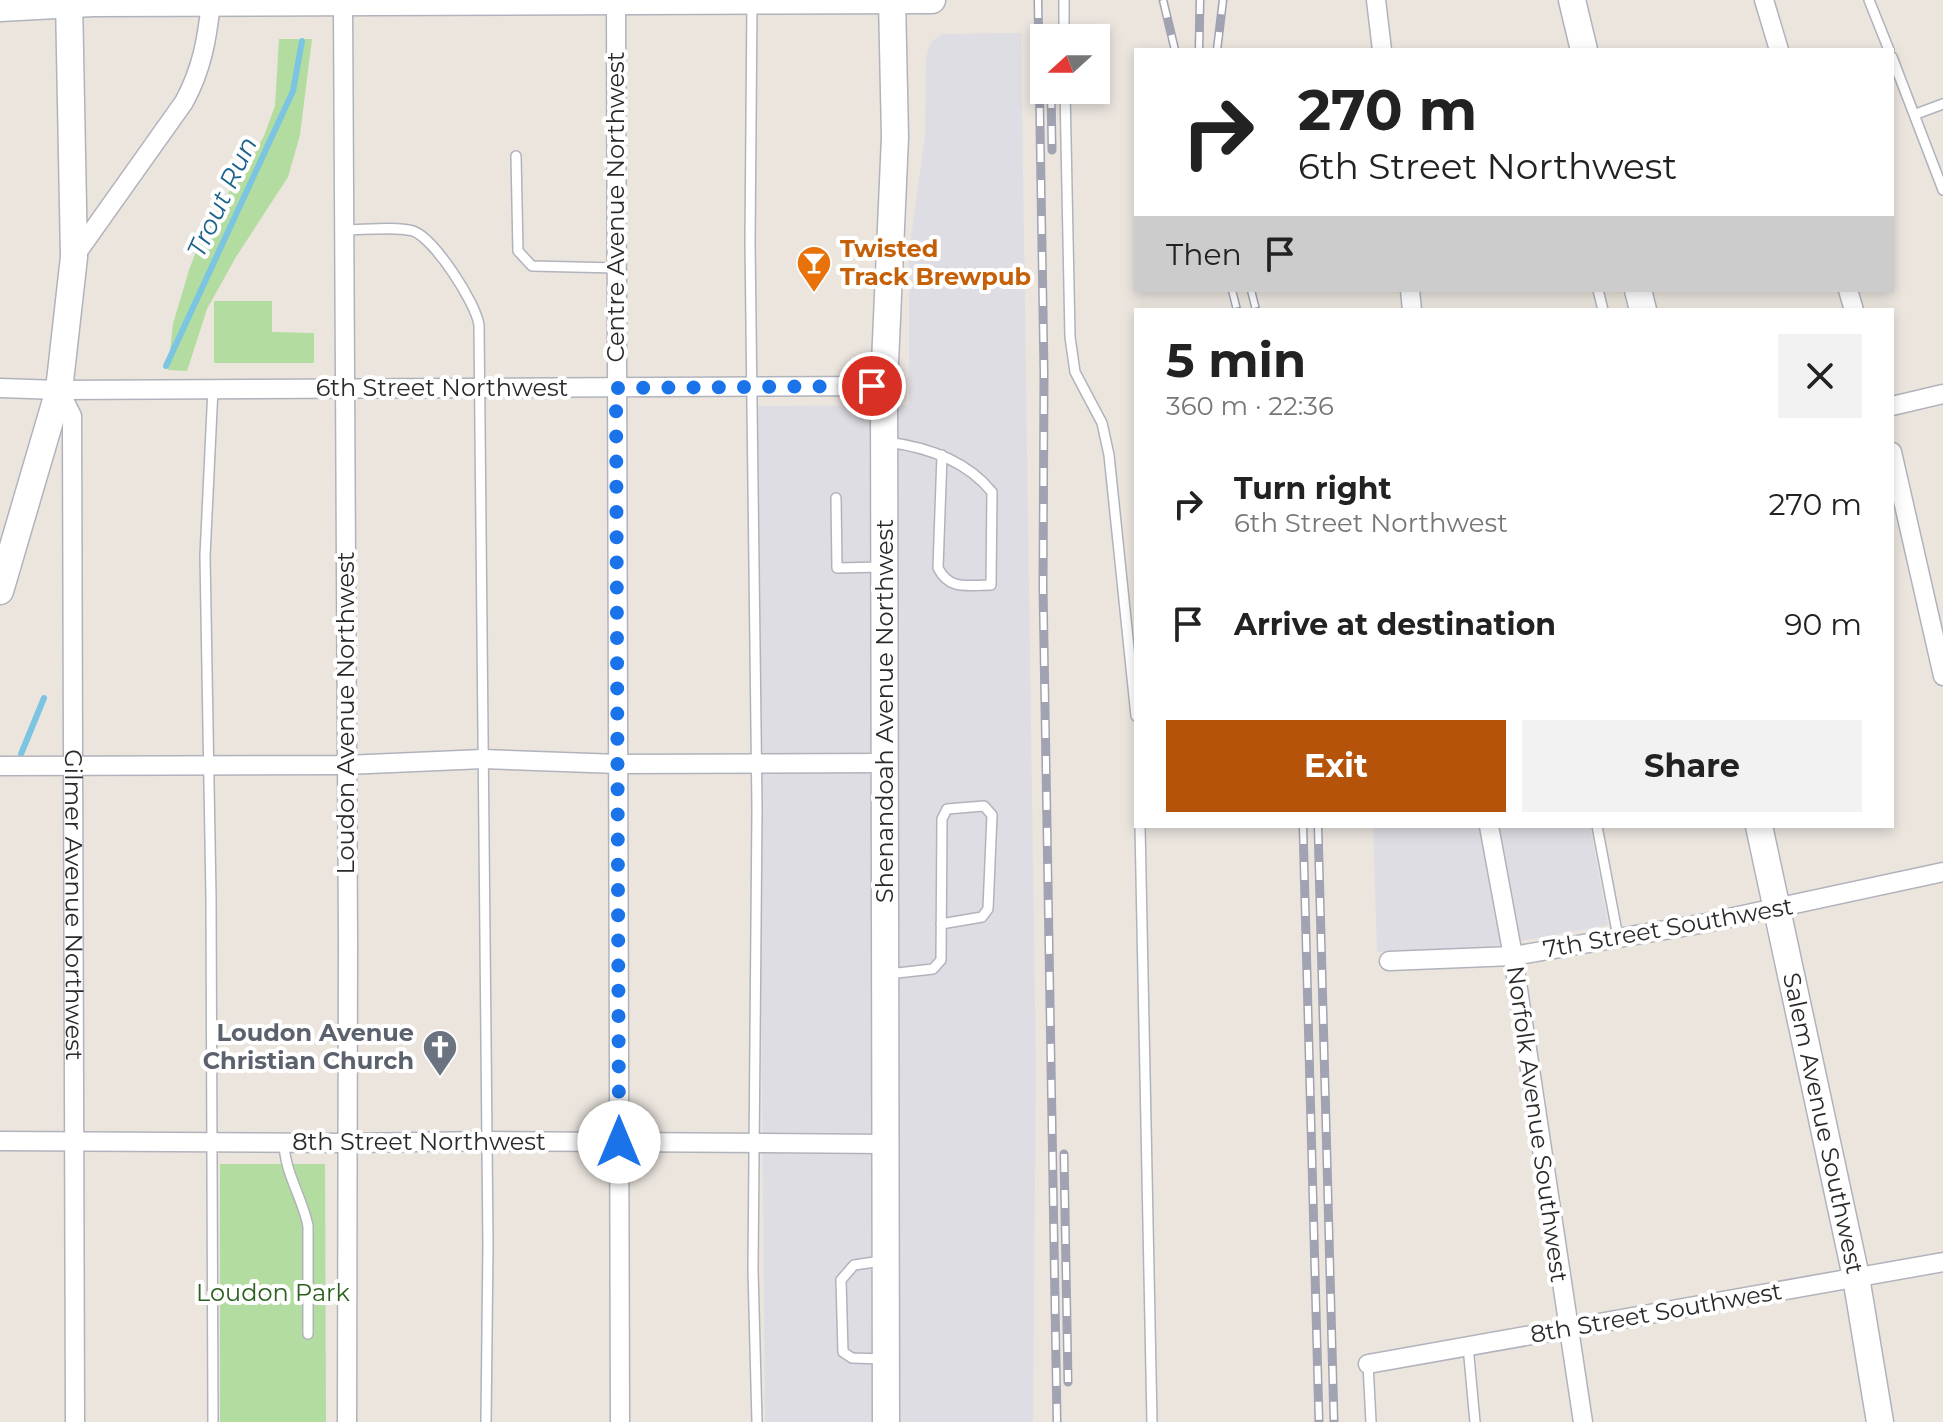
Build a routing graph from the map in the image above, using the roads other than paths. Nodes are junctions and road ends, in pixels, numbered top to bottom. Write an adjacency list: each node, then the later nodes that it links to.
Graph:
1 (892, 0): 2 (street); 9 (street); 28 (street, Shenandoah Avenue Northwest)
2 (932, 0)
3 (1064, 0): 14 (lane)
4 (1376, 0): 15 (street)
5 (1572, 0): 16 (street)
6 (1764, 0): 17 (street)
7 (1869, 0): 18 (lane)
8 (616, 1): 9 (street); 12 (street); 27 (street, Centre Avenue Northwest)
9 (752, 1): 34 (lane)
10 (69, 2): 11 (street); 13 (street); 26 (street)
11 (211, 3): 12 (street); 26 (street)
12 (343, 4): 25 (street, Loudon Avenue Northwest)
13 (0, 8)
14 (1064, 24)
15 (1382, 48)
16 (1584, 48)
17 (1778, 48)
18 (1888, 48)
19 (1894, 62): 22 (lane)
20 (1065, 104): 45 (lane)
21 (1943, 104): 22 (lane)
22 (1916, 114): 24 (lane)
23 (516, 156): 27 (lane)
24 (1943, 190)
25 (345, 230): 31 (street, Loudon Avenue Northwest); 32 (lane)
26 (74, 257): 35 (street)
27 (616, 268): 33 (street, Centre Avenue Northwest)
28 (884, 386): 34 (street, 6th Street Northwest); 38 (street, Shenandoah Avenue Northwest)
29 (0, 388): 35 (street, 6th Street Northwest)
30 (213, 388): 31 (street, 6th Street Northwest); 35 (street, 6th Street Northwest); 50 (lane)
31 (345, 388): 32 (street, 6th Street Northwest); 51 (street, Loudon Avenue Northwest)
32 (480, 388): 33 (street, 6th Street Northwest); 46 (lane)
33 (616, 388): 34 (street, 6th Street Northwest); 48 (street, Centre Avenue Northwest)
34 (751, 388): 49 (lane)
35 (59, 390): 43 (street); 53 (street, Gilmer Avenue Northwest)
36 (1943, 394): 37 (street)
37 (1894, 406)
38 (884, 441): 39 (lane); 42 (street, Shenandoah Avenue Northwest)
39 (942, 455): 39 (lane)
40 (1894, 461): 44 (street)
41 (836, 498): 42 (lane)
42 (885, 567): 47 (street, Shenandoah Avenue Northwest)
43 (0, 591)
44 (1943, 676)
45 (1134, 697)
46 (483, 759): 48 (street); 51 (street); 66 (lane)
47 (884, 763): 49 (street); 64 (street, Shenandoah Avenue Northwest)
48 (618, 764): 49 (street); 68 (street, Centre Avenue Northwest)
49 (756, 764): 72 (lane)
50 (207, 765): 51 (street); 53 (street); 69 (lane)
51 (346, 765): 71 (street, Loudon Avenue Northwest)
52 (0, 766): 53 (street)
53 (73, 766): 67 (street, Gilmer Avenue Northwest)
54 (1140, 828): 89 (lane)
55 (1489, 828): 62 (street, Norfolk Avenue Southwest)
56 (1597, 828): 61 (lane)
57 (1759, 828): 59 (street, Salem Avenue Southwest)
58 (1943, 872): 59 (street, 7th Street Southwest)
59 (1777, 908): 61 (street, 7th Street Southwest); 76 (street, Salem Avenue Southwest)
60 (941, 924): 60 (lane); 64 (lane)
61 (1618, 937): 62 (street, 7th Street Southwest)
62 (1513, 956): 63 (street, 7th Street Southwest); 77 (street, Norfolk Avenue Southwest)
63 (1389, 961)
64 (885, 974): 73 (street, Shenandoah Avenue Northwest)
65 (0, 1141): 67 (street, 8th Street Northwest)
66 (486, 1141): 68 (street, 8th Street Northwest); 71 (street, 8th Street Northwest); 85 (lane)
67 (74, 1142): 69 (street, 8th Street Northwest); 82 (street, Gilmer Avenue Northwest)
68 (619, 1142): 72 (street, 8th Street Northwest); 86 (street, Centre Avenue Northwest)
69 (213, 1143): 70 (street, 8th Street Northwest); 83 (lane)
70 (284, 1143): 71 (street, 8th Street Northwest); 78 (lane)
71 (347, 1143): 84 (street, Loudon Avenue Northwest)
72 (754, 1144): 73 (street, 8th Street Northwest); 87 (lane)
73 (886, 1144): 74 (street, Shenandoah Avenue Northwest)
74 (886, 1261): 80 (street, Shenandoah Avenue Northwest); 80 (lane)
75 (1943, 1262): 76 (street, 8th Street Southwest)
76 (1856, 1277): 77 (street, 8th Street Southwest); 93 (street, Salem Avenue Southwest)
77 (1567, 1330): 79 (street, 8th Street Southwest); 92 (street, Norfolk Avenue Southwest)
78 (308, 1334)
79 (1468, 1346): 81 (street, 8th Street Southwest); 91 (lane)
80 (886, 1359): 88 (street, Shenandoah Avenue Northwest)
81 (1368, 1364): 90 (lane)
82 (75, 1422)
83 (213, 1422)
84 (347, 1422)
85 (486, 1422)
86 (620, 1422)
87 (757, 1422)
88 (886, 1422)
89 (1152, 1422)
90 (1371, 1422)
91 (1475, 1422)
92 (1583, 1422)
93 (1880, 1422)

